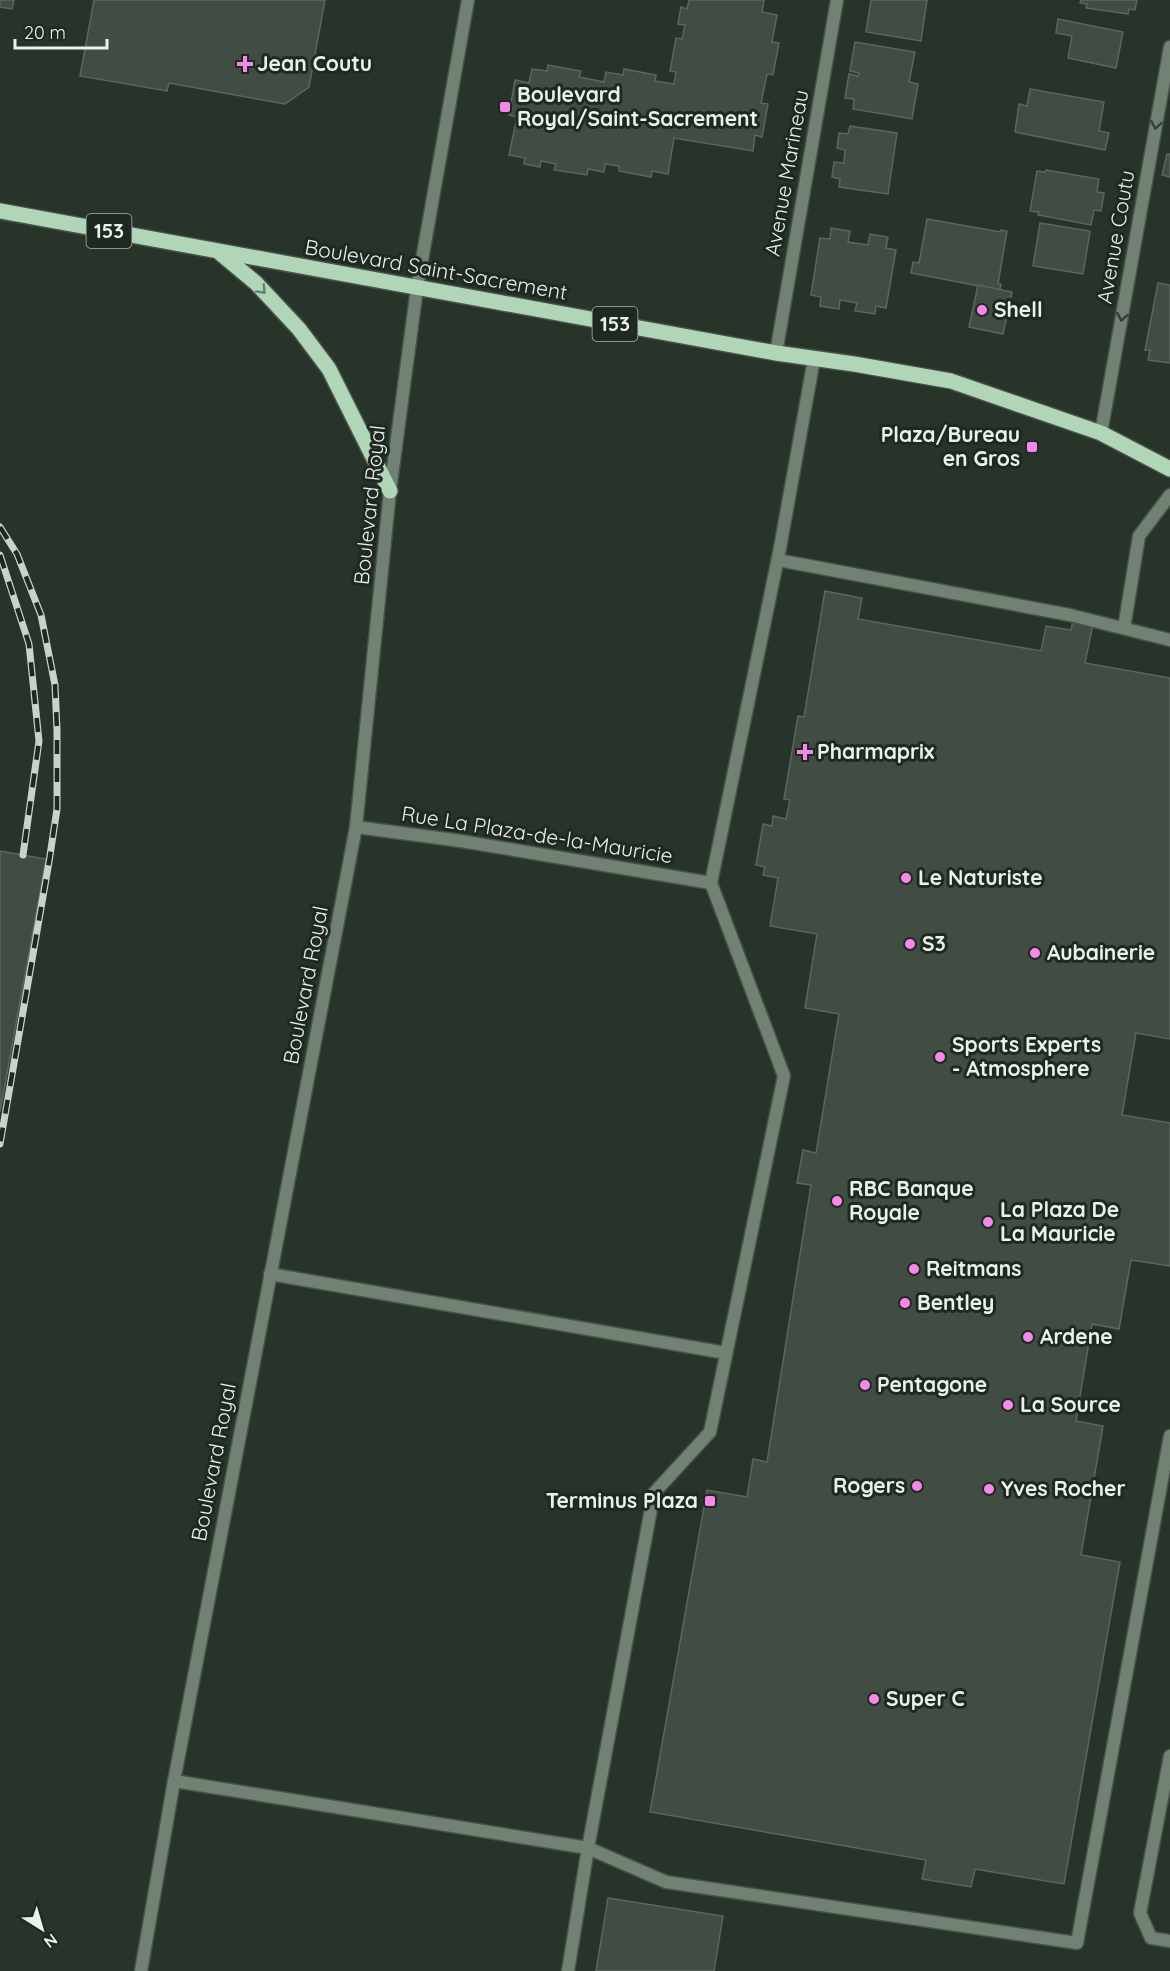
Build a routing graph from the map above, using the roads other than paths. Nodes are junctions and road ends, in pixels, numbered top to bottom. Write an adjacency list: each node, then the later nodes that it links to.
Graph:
1 (468, 0): 6 (street, Boulevard Royal)
2 (837, 0): 7 (street, Avenue Marineau)
3 (1170, 47): 9 (street, Avenue Coutu, one-way to 9)
4 (0, 211): 5 (main road, Boulevard Saint-Sacrement / 153)
5 (218, 252): 6 (main road, Boulevard Saint-Sacrement / 153); 11 (main road, one-way to 11)
6 (417, 288): 7 (main road, Boulevard Saint-Sacrement / 153); 11 (street, Boulevard Royal)
7 (776, 353): 8 (main road, Boulevard Saint-Sacrement / 153)
8 (814, 358): 9 (main road, Boulevard Saint-Sacrement / 153); 13 (street)
9 (1101, 433): 10 (main road, Boulevard Saint-Sacrement / 153)
10 (1170, 469)
11 (390, 491): 16 (street, Boulevard Royal)
12 (1170, 495): 14 (street)
13 (778, 560): 14 (street); 17 (street)
14 (1124, 628): 15 (street)
15 (1170, 640)
16 (356, 827): 17 (street, Rue La Plaza-de-la-Mauricie); 18 (street, Boulevard Royal)
17 (711, 883): 19 (street)
18 (270, 1274): 19 (street); 22 (street, Boulevard Royal)
19 (726, 1353): 23 (street)
20 (1170, 1436): 23 (street)
21 (1170, 1756): 24 (street)
22 (174, 1781): 23 (street); 25 (street, Boulevard Royal)
23 (588, 1848): 26 (street)
24 (1170, 1941)
25 (141, 1971)
26 (568, 1971)

